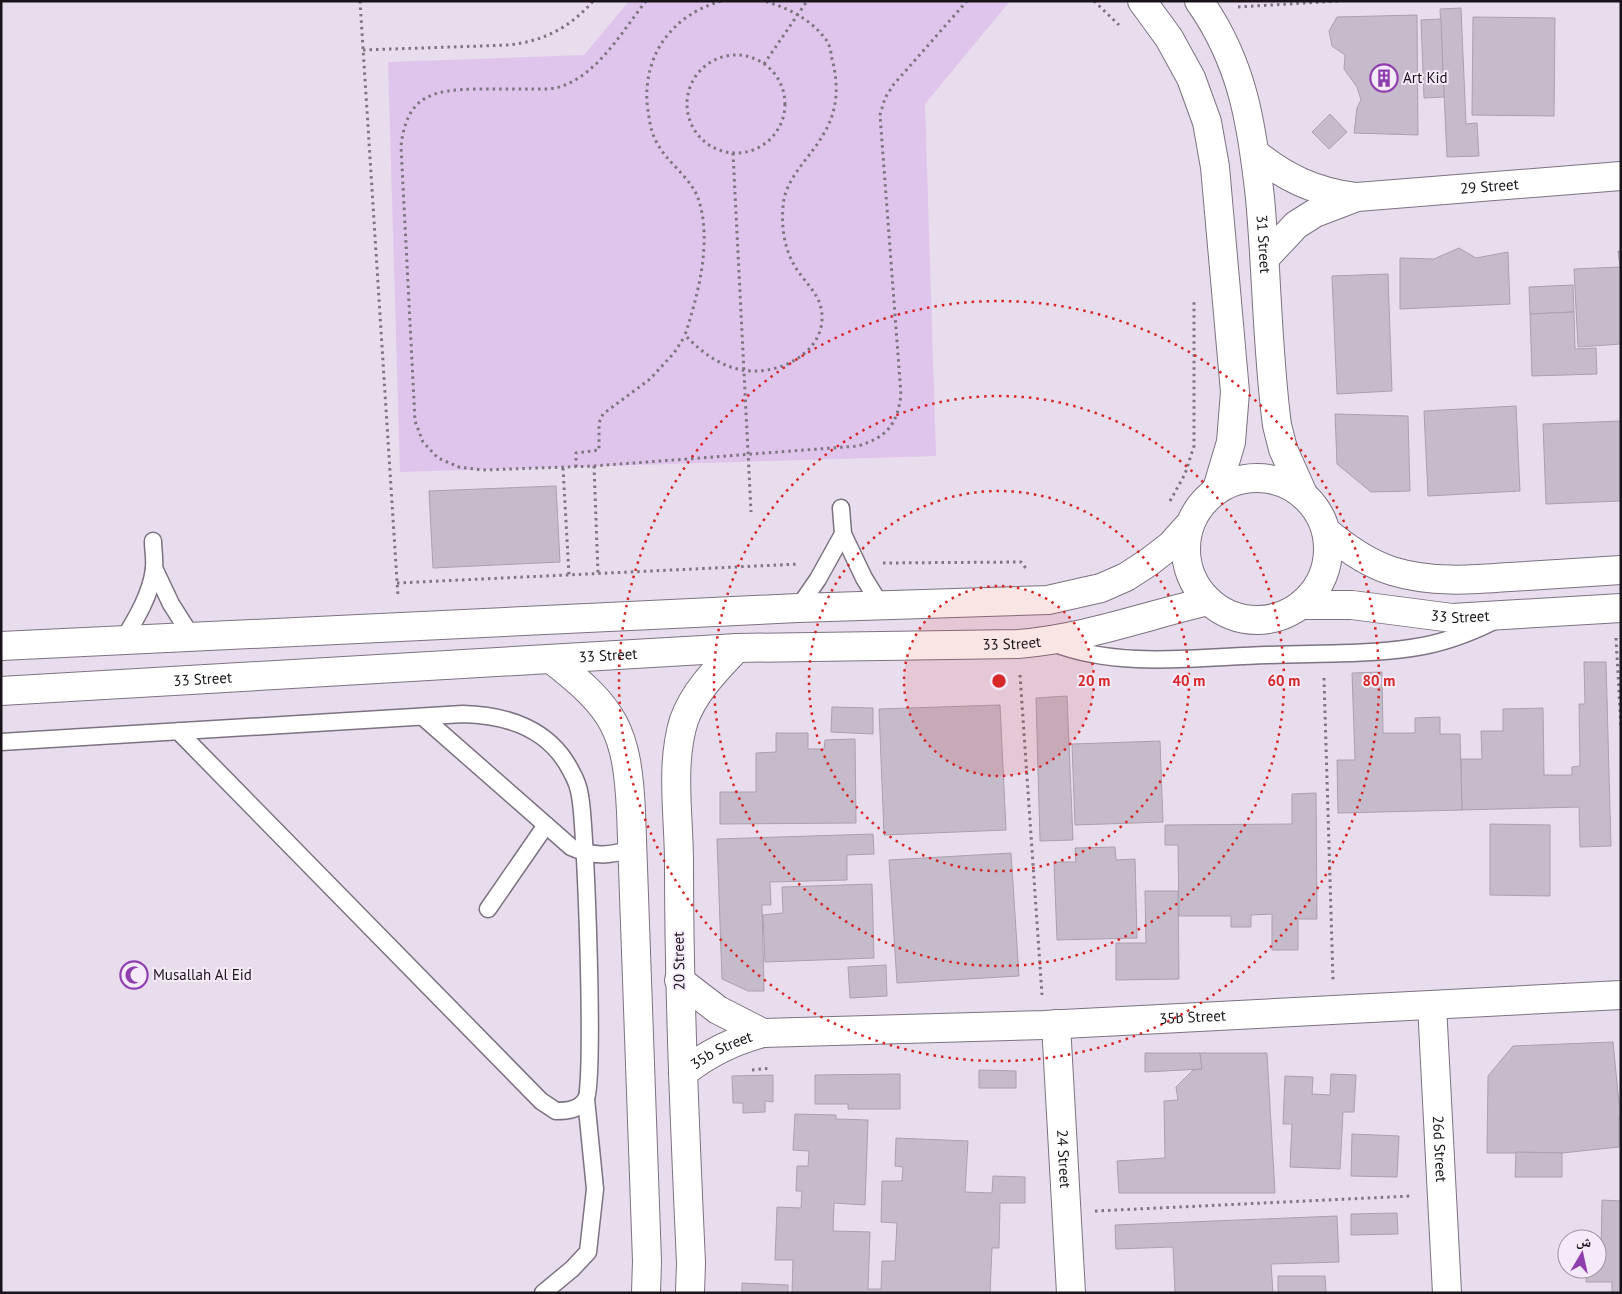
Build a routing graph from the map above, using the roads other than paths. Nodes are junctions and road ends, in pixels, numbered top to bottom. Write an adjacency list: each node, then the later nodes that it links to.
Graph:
1 (1142, 1): 7 (street)
2 (1202, 5): 3 (street, 31 Street)
3 (1255, 153): 5 (street, 29 Street); 6 (street, 31 Street)
4 (1621, 176): 5 (street, 29 Street)
5 (1357, 197): 6 (street, 29 Street)
6 (1266, 257): 8 (street, 31 Street)
7 (1217, 490): 8 (street); 10 (street)
8 (1303, 494): 11 (street)
9 (841, 508): 12 (lane)
10 (1189, 525): 16 (street); 17 (street)
11 (1327, 532): 15 (street); 18 (street)
12 (842, 534): 17 (lane); 19 (lane)
13 (153, 541): 14 (lane)
14 (154, 568): 22 (lane); 23 (lane)
15 (1621, 570)
16 (1208, 601): 18 (street); 24 (street, 33 Street)
17 (880, 604): 19 (street)
18 (1301, 605): 20 (street, 33 Street)
19 (798, 608): 22 (street)
20 (1502, 617): 21 (street, 33 Street); 24 (lane)
21 (1618, 620)
22 (192, 637): 23 (street)
23 (123, 640): 25 (street)
24 (1049, 641): 26 (street, 33 Street)
25 (1, 646)
26 (737, 648): 27 (street, 33 Street); 36 (street, 20 Street)
27 (551, 659): 28 (street, 33 Street); 33 (street)
28 (1, 691)
29 (423, 717): 30 (lane); 32 (lane); 34 (lane)
30 (178, 731): 31 (lane); 42 (lane)
31 (1, 742)
32 (546, 825): 34 (lane); 35 (lane)
33 (632, 849): 34 (lane); 44 (street)
34 (584, 853): 42 (lane)
35 (488, 909)
36 (679, 980): 40 (street, 35b Street); 41 (street, 20 Street)
37 (1621, 995): 38 (street, 35b Street)
38 (1432, 1004): 39 (street, 35b Street); 47 (street, 26d Street)
39 (1050, 1025): 40 (street, 35b Street); 46 (street, 24 Street)
40 (763, 1033): 41 (street, 35b Street)
41 (682, 1073): 45 (street, 20 Street)
42 (586, 1099): 43 (lane)
43 (543, 1293)
44 (646, 1293)
45 (690, 1293)
46 (1071, 1293)
47 (1447, 1293)

